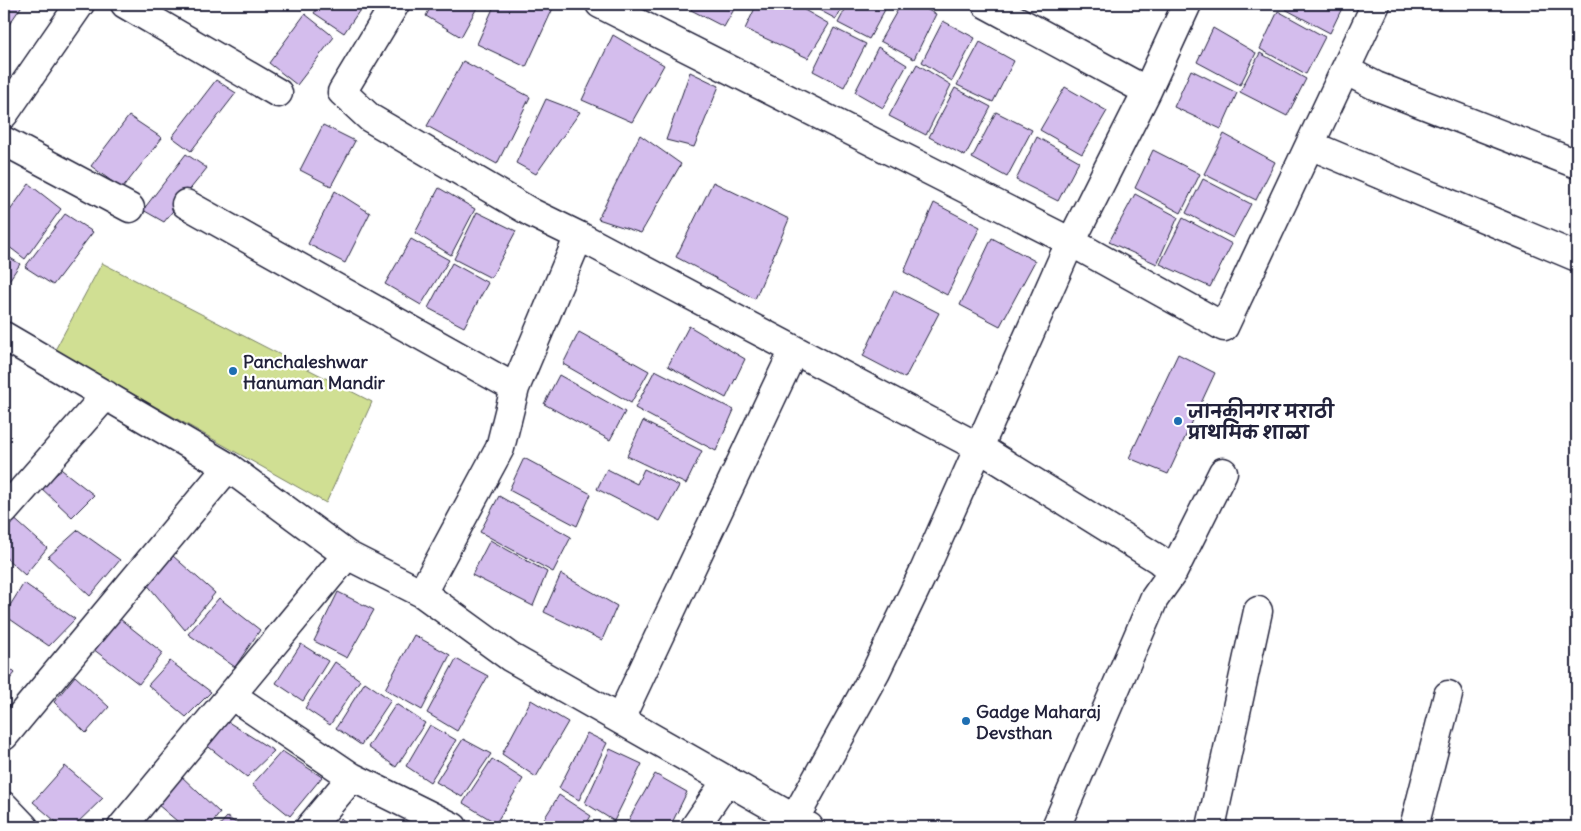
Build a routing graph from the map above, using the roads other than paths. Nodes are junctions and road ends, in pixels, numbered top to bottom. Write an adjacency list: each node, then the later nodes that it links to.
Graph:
1 (80, 4): 11 (street)
2 (125, 4): 10 (street)
3 (395, 4): 17 (street)
4 (600, 4): 18 (street)
5 (986, 4): 9 (street)
6 (1187, 4): 9 (street)
7 (1376, 4): 8 (street)
8 (1345, 70): 13 (street); 14 (street)
9 (1147, 91): 18 (street)
10 (278, 92)
11 (4, 114)
12 (4, 141): 16 (street)
13 (1310, 145): 18 (street); 19 (street)
14 (1577, 164)
15 (186, 204): 22 (street)
16 (130, 208)
17 (579, 236): 21 (street); 22 (street)
18 (1071, 242): 24 (street)
19 (1577, 257)
20 (4, 336): 23 (street)
21 (794, 350): 24 (street); 34 (street)
22 (515, 388): 30 (street)
23 (106, 395): 25 (street); 27 (street)
24 (978, 447): 29 (street); 39 (street)
25 (228, 466): 28 (street); 35 (street)
26 (1222, 472): 29 (street)
27 (4, 511)
28 (347, 555): 30 (street); 32 (street)
29 (1173, 572): 45 (street)
30 (422, 593): 34 (street)
31 (1258, 611): 46 (street)
32 (231, 695): 36 (street); 41 (street)
33 (1448, 696): 47 (street)
34 (620, 719): 37 (street)
35 (4, 736)
36 (352, 777): 42 (street); 43 (street)
37 (727, 780): 39 (street); 44 (street)
38 (4, 806): 40 (street)
39 (802, 823)
40 (24, 827)
41 (122, 827)
42 (310, 827)
43 (453, 827)
44 (695, 827)
45 (1056, 827)
46 (1211, 827)
47 (1414, 827)

